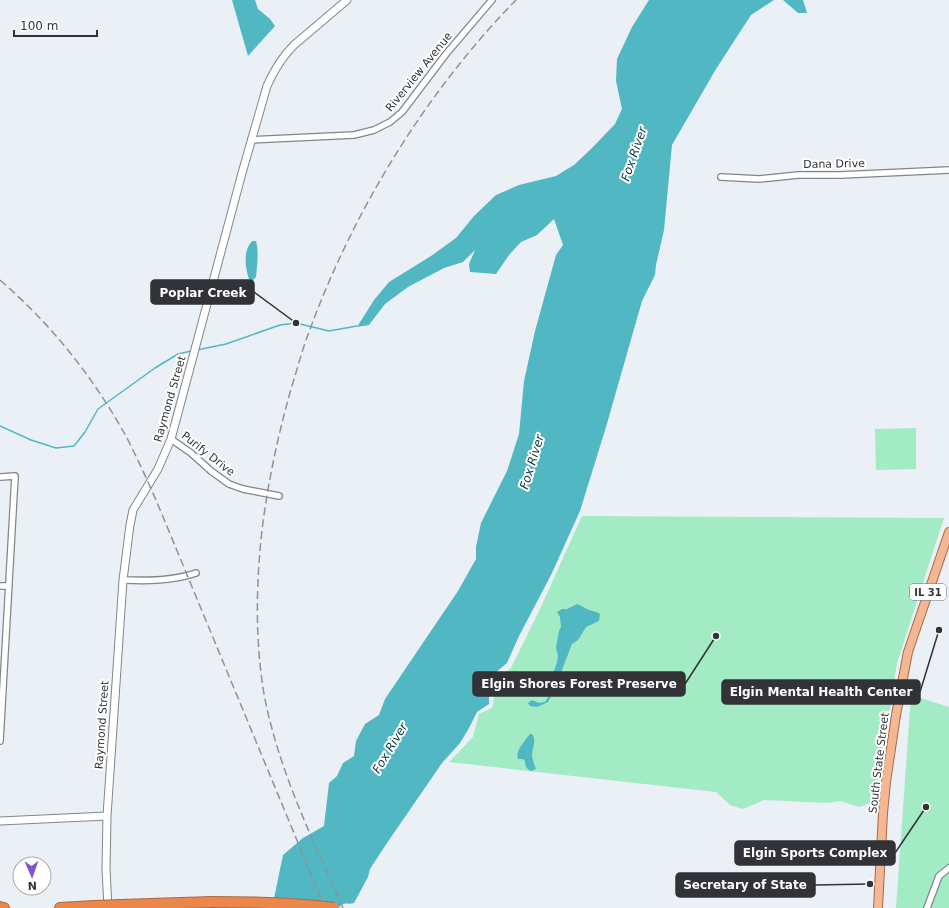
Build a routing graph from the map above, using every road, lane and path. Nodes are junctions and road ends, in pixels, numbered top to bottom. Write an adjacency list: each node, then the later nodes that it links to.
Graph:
1 (492, 0): 3 (street, Riverview Avenue)
2 (345, 1): 3 (street, Raymond Street)
3 (251, 140): 6 (street, Raymond Street)
4 (949, 170): 5 (street, Dana Drive)
5 (720, 177)
6 (171, 439): 8 (street, Purify Drive); 11 (street, Raymond Street)
7 (0, 477): 13 (street)
8 (280, 496)
9 (948, 536): 24 (main road, South State Street / IL 31)
10 (196, 573): 11 (street)
11 (123, 580): 16 (street, Raymond Street)
12 (0, 586): 13 (street)
13 (10, 586): 14 (street)
14 (1, 702): 15 (street)
15 (0, 741)
16 (106, 816): 17 (street); 22 (street, Raymond Street)
17 (0, 821)
18 (949, 868): 25 (street)
19 (0, 907): 20 (highway)
20 (4, 908)
21 (60, 908): 23 (highway, bridge)
22 (108, 908)
23 (334, 908)
24 (878, 908)
25 (927, 908)

